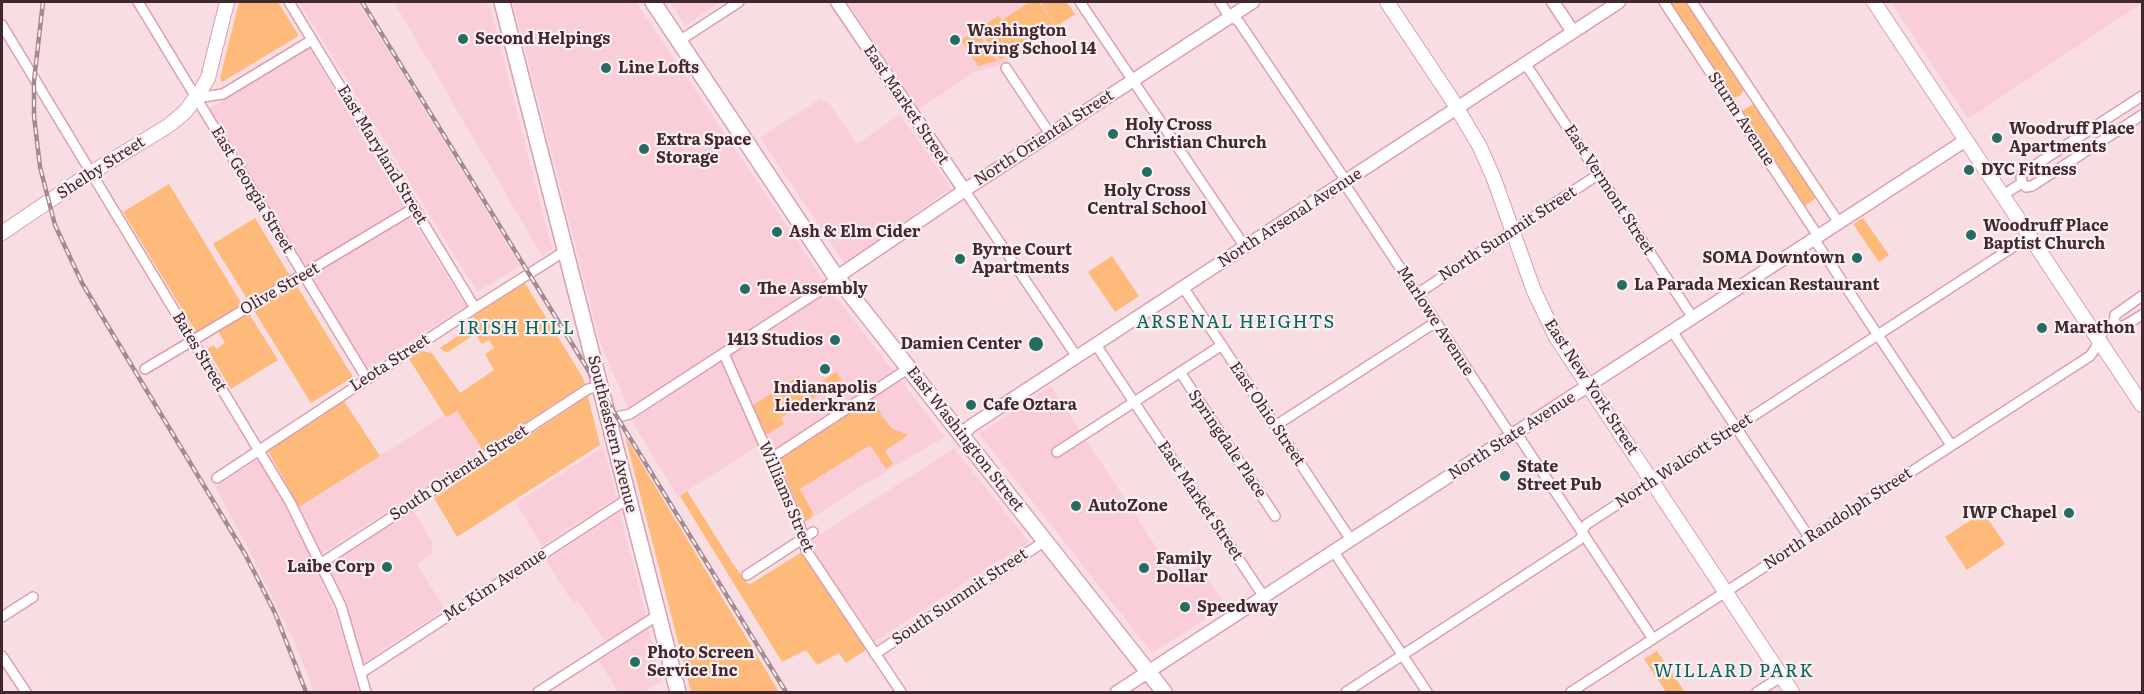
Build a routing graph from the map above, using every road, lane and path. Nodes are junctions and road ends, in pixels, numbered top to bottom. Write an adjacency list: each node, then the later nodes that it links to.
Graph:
1 (138, 2): 26 (street, East Georgia Street)
2 (227, 2): 26 (main road, Shelby Street)
3 (289, 2): 20 (street, East Maryland Street)
4 (502, 2): 44 (main road, Southeastern Avenue)
5 (653, 2): 21 (main road, East Washington Street)
6 (740, 2): 21 (street)
7 (837, 2): 35 (street, East Market Street)
8 (1080, 2): 24 (street)
9 (1220, 2): 17 (street, Marlowe Avenue)
10 (1253, 2): 17 (street, North Oriental Street)
11 (1387, 2): 27 (main road, East New York Street)
12 (1553, 2): 19 (street)
13 (1619, 2): 19 (street, North Arsenal Avenue)
14 (1664, 2): 42 (street, Sturm Avenue)
15 (1692, 2): 38 (street, Sturm Avenue)
16 (1874, 2): 30 (main road)
17 (1231, 16): 24 (street, North Oriental Street); 33 (street, Marlowe Avenue)
18 (2, 25): 31 (street, Bates Street)
19 (1573, 32): 22 (street, North Arsenal Avenue)
20 (312, 40): 26 (street); 37 (street, East Maryland Street)
21 (679, 41): 46 (main road, East Washington Street)
22 (1525, 63): 27 (street, North Arsenal Avenue); 32 (street, East Vermont Street)
23 (1006, 69): 29 (street)
24 (1133, 80): 29 (street, North Oriental Street); 43 (street)
25 (2142, 96): 34 (street)
26 (196, 98): 31 (main road, Shelby Street); 45 (street, East Georgia Street)
27 (1457, 108): 33 (street, North Arsenal Avenue); 39 (main road, East New York Street)
28 (2142, 115): 34 (street)
29 (1050, 134): 35 (street, North Oriental Street)
30 (1966, 140): 36 (main road); 38 (street, North State Avenue)
31 (91, 173): 40 (main road, Shelby Street); 58 (street, Bates Street)
32 (1599, 174): 39 (street, North Summit Street); 52 (street, East Vermont Street)
33 (1345, 182): 43 (street, North Arsenal Avenue); 48 (street, Marlowe Avenue)
34 (2022, 183): 36 (street)
35 (965, 191): 46 (street, North Oriental Street); 62 (street, East Market Street)
36 (2002, 195): 41 (main road)
37 (414, 208): 45 (street, Olive Street); 50 (street, East Maryland Street)
38 (1839, 223): 42 (street, North State Avenue)
39 (1512, 231): 48 (street, North Summit Street); 68 (main road, East New York Street)
40 (2, 233)
41 (2030, 236): 56 (street, North Walcott Street); 57 (main road)
42 (1816, 238): 52 (street, North State Avenue); 56 (street, Sturm Avenue)
43 (1245, 247): 47 (street, North Arsenal Avenue)
44 (565, 251): 50 (street, Leota Street); 67 (main road, Southeastern Avenue)
45 (303, 274): 58 (street, Olive Street); 66 (street, East Georgia Street)
46 (837, 277): 61 (street); 63 (main road, East Washington Street)
47 (1184, 287): 59 (street, North Arsenal Avenue); 60 (street, East Ohio Street)
48 (1417, 294): 53 (street, Marlowe Avenue)
49 (2142, 296): 54 (street, North Randolph Street)
50 (475, 308): 66 (street, Leota Street)
51 (2142, 315): 54 (street)
52 (1693, 318): 55 (street, North State Avenue)
53 (1436, 322): 72 (street); 74 (street, Marlowe Avenue)
54 (2114, 323): 57 (street, North Randolph Street)
55 (1672, 331): 68 (street, North State Avenue); 73 (street)
56 (1878, 335): 73 (street, North Walcott Street); 76 (street, Sturm Avenue)
57 (2099, 340): 70 (main road); 76 (street, North Randolph Street)
58 (193, 341): 64 (street, Olive Street); 77 (street, Bates Street)
59 (1096, 345): 62 (street, North Arsenal Avenue); 69 (street, East Market Street)
60 (1222, 345): 65 (street); 72 (street, East Ohio Street)
61 (724, 354): 71 (street); 79 (street, Williams Street)
62 (1077, 357): 75 (street, North Arsenal Avenue)
63 (909, 368): 75 (main road, East Washington Street); 79 (street)
64 (145, 369)
65 (1180, 372): 69 (street); 83 (street, Springdale Place)
66 (367, 379): 77 (street, Leota Street)
67 (600, 386): 71 (main road, Southeastern Avenue); 91 (street, South Oriental Street)
68 (1589, 386): 74 (street, North State Avenue); 81 (main road, East New York Street)
69 (1134, 402): 78 (street); 95 (street, East Market Street)
70 (2142, 405)
71 (609, 419): 82 (main road, Southeastern Avenue)
72 (1275, 426): 88 (street, East Ohio Street)
73 (1736, 427): 81 (street, North Walcott Street); 86 (street)
74 (1514, 434): 84 (street, Marlowe Avenue); 88 (street, North State Avenue)
75 (962, 435): 89 (main road, East Washington Street)
76 (1951, 446): 86 (street, North Randolph Street)
77 (258, 450): 80 (street, Leota Street); 91 (street, Bates Street)
78 (1057, 452)
79 (770, 459): 87 (street, Williams Street)
80 (217, 478)
81 (1653, 482): 84 (street, North Walcott Street); 93 (main road, East New York Street)
82 (629, 498): 96 (main road, Southeastern Avenue); 102 (street, Mc Kim Avenue)
83 (1275, 516)
84 (1582, 531): 98 (street, Marlowe Avenue); 100 (street, North Walcott Street)
85 (813, 532): 87 (street)
86 (1809, 537): 93 (street, North Randolph Street)
87 (803, 538): 92 (street); 99 (street, Williams Street)
88 (1351, 540): 90 (street, North State Avenue)
89 (1045, 541): 99 (street, South Summit Street); 103 (main road, East Washington Street)
90 (1334, 552): 95 (street, North State Avenue); 100 (street)
91 (320, 564): 102 (street, Bates Street)
92 (747, 575)
93 (1725, 592): 98 (street, North Randolph Street); 104 (main road, East New York Street)
94 (33, 597): 97 (street)
95 (1264, 597): 103 (street, North State Avenue)
96 (658, 615): 107 (street); 108 (main road, Southeastern Avenue)
97 (2, 617)
98 (1653, 639): 114 (street, North Randolph Street)
99 (875, 654): 109 (street, Williams Street)
100 (1402, 655): 112 (street, North Walcott Street); 113 (street)
101 (2, 656): 105 (street)
102 (361, 673): 106 (street, Bates Street)
103 (1148, 673): 110 (street, North State Avenue); 111 (main road, East Washington Street)
104 (1781, 677): 115 (street); 116 (main road, East New York Street)
105 (26, 693)
106 (366, 693)
107 (538, 693)
108 (678, 693)
109 (901, 693)
110 (1117, 693)
111 (1164, 693)
112 (1346, 693)
113 (1427, 693)
114 (1571, 693)
115 (1758, 693)
116 (1792, 693)

